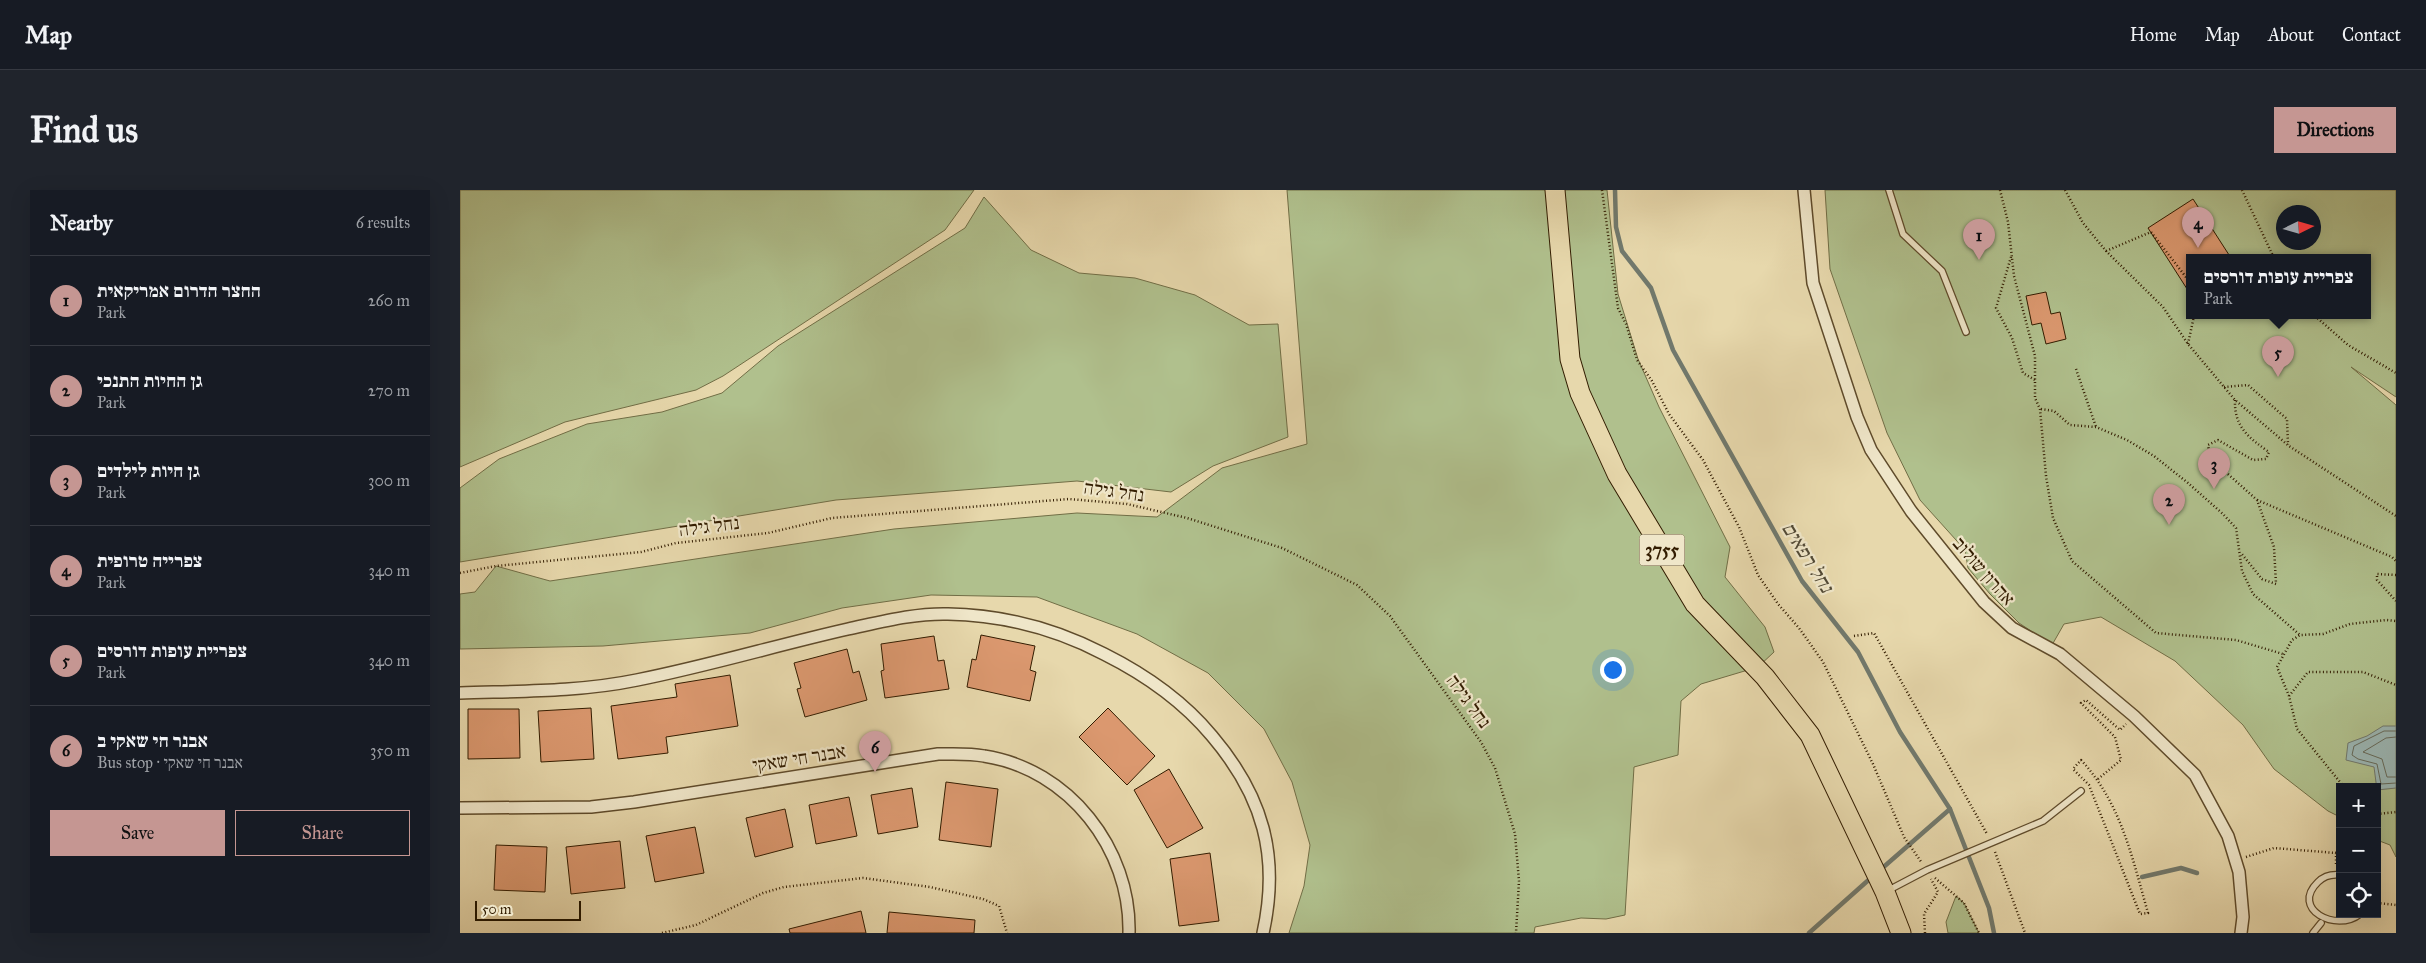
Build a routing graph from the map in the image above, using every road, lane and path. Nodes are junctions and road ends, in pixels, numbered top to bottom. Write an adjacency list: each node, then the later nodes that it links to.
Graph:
1 (1555, 190): 50 (main road, 3755)
2 (1602, 190): 48 (path)
3 (1804, 190): 38 (street, אהרון שולוב)
4 (1889, 190): 14 (lane)
5 (2000, 190): 10 (path)
6 (2064, 190): 8 (path)
7 (2242, 190): 9 (path)
8 (2106, 251): 11 (path); 15 (path)
9 (2272, 254)
10 (2011, 256): 18 (path); 18 (path)
11 (2186, 277)
12 (2193, 319): 15 (path)
13 (2318, 319): 17 (path)
14 (1966, 332)
15 (2188, 344): 19 (path)
16 (2076, 369): 22 (path)
17 (2396, 372)
18 (2035, 380): 21 (path)
19 (2224, 387): 20 (path); 23 (path)
20 (2235, 400): 23 (path); 24 (path)
21 (2040, 409): 22 (path); 34 (path)
22 (2096, 427): 26 (path)
23 (2288, 446): 25 (path)
24 (2257, 500): 26 (path); 27 (path)
25 (2396, 516)
26 (2240, 552): 32 (path)
27 (2396, 561)
28 (460, 573): 61 (path, נחל גילה)
29 (2396, 575): 30 (path)
30 (2396, 601)
31 (2396, 621): 32 (path)
32 (2300, 635): 34 (path)
33 (1854, 636): 45 (path)
34 (2283, 654): 37 (path)
35 (2396, 685): 37 (path)
36 (460, 693): 60 (street)
37 (2289, 696): 40 (path)
38 (2134, 716): 39 (path); 47 (street, אהרון שולוב)
39 (2098, 779): 39 (path)
40 (2341, 783)
41 (2081, 791): 45 (lane)
42 (460, 808): 59 (street, אבנר חי שאקי)
43 (2396, 812): 44 (path)
44 (2381, 814)
45 (1992, 843): 48 (lane); 65 (path)
46 (2336, 853): 47 (path)
47 (2235, 861): 66 (street, אהרון שולוב)
48 (1927, 870): 50 (lane); 63 (path); 64 (path)
49 (2336, 876): 54 (lane)
50 (1883, 887): 62 (main road, 3755)
51 (2381, 903): 52 (path)
52 (2396, 905)
53 (2356, 918): 56 (lane)
54 (2321, 923): 55 (lane); 67 (lane)
55 (2327, 927)
56 (2334, 928)
57 (662, 933): 58 (path)
58 (1007, 933)
59 (1129, 933)
60 (1263, 933)
61 (1516, 933)
62 (1901, 933)
63 (1925, 933)
64 (1979, 933)
65 (2025, 933)
66 (2241, 933)
67 (2313, 933)

